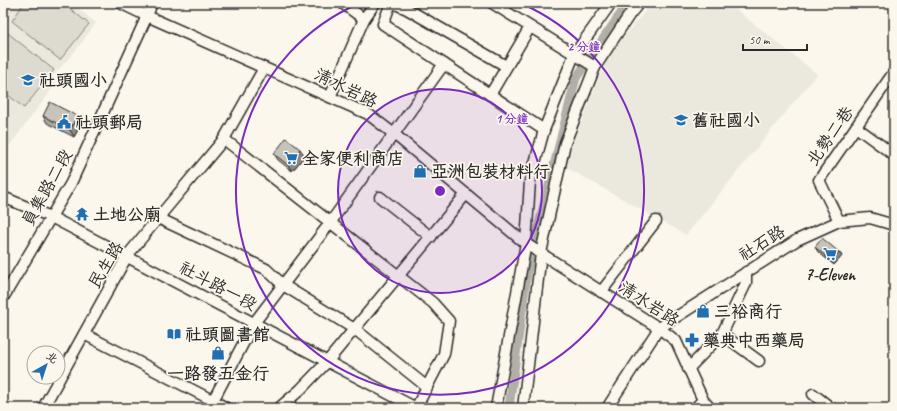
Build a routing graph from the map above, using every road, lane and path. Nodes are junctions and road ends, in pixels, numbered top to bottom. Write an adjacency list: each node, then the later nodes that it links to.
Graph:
1 (120, 3): 9 (street, 清水岩路)
2 (152, 3): 9 (street, 員集路二段)
3 (342, 3): 10 (street)
4 (375, 3): 10 (street)
5 (392, 3): 13 (street); 14 (street)
6 (492, 3): 11 (street)
7 (612, 3): 12 (street)
8 (639, 3): 15 (street)
9 (147, 16): 16 (street, 清水岩路); 28 (street, 員集路二段)
10 (364, 19): 19 (street)
11 (530, 27): 12 (street); 14 (street)
12 (574, 55): 15 (street); 21 (street)
13 (444, 64): 18 (street); 22 (street)
14 (506, 66): 18 (street)
15 (594, 67): 36 (street)
16 (264, 68): 19 (street, 清水岩路); 23 (street, 民生路)
17 (894, 72): 20 (street, 北勢二巷)
18 (490, 95): 21 (street)
19 (330, 97): 22 (street, 清水岩路)
20 (856, 127): 24 (street); 31 (street, 北勢二巷)
21 (544, 130): 35 (street)
22 (394, 134): 25 (street, 清水岩路); 32 (street)
23 (224, 139): 29 (street, 民生路); 32 (street)
24 (894, 155)
25 (466, 194): 34 (street); 35 (street, 清水岩路)
26 (3, 197): 28 (street, 社斗路一段)
27 (380, 197): 34 (street)
28 (51, 217): 37 (street, 社斗路一段); 42 (street, 員集路二段)
29 (158, 218): 37 (street, 民生路); 40 (street)
30 (656, 221): 41 (street)
31 (839, 221): 33 (street, 社石路); 38 (street, 社石路)
32 (330, 223): 39 (street); 40 (street)
33 (894, 225)
34 (431, 237): 39 (street)
35 (526, 244): 36 (street, 清水岩路); 59 (street)
36 (541, 253): 41 (street, 清水岩路); 60 (street)
37 (127, 256): 43 (street, 社斗路一段); 46 (street, 民生路)
38 (746, 272): 44 (street, 社石路); 47 (street)
39 (398, 276): 45 (street); 51 (street)
40 (283, 285): 43 (street); 45 (street)
41 (601, 292): 44 (street, 清水岩路)
42 (3, 298)
43 (254, 323): 49 (street, 社斗路一段); 53 (street)
44 (659, 328): 50 (street, 清水岩路); 61 (street)
45 (354, 329): 49 (street); 51 (street)
46 (84, 334): 53 (street); 55 (street, 民生路)
47 (722, 334): 48 (street); 50 (street)
48 (759, 361)
49 (327, 362): 57 (street); 58 (street, 社斗路一段)
50 (688, 369): 54 (street, 清水岩路)
51 (427, 387): 58 (street)
52 (813, 394): 63 (street)
53 (212, 400): 56 (street)
54 (707, 404): 62 (street)
55 (43, 408)
56 (226, 408)
57 (279, 408)
58 (416, 408)
59 (496, 408)
60 (522, 408)
61 (607, 408)
62 (695, 408)
63 (831, 408)

